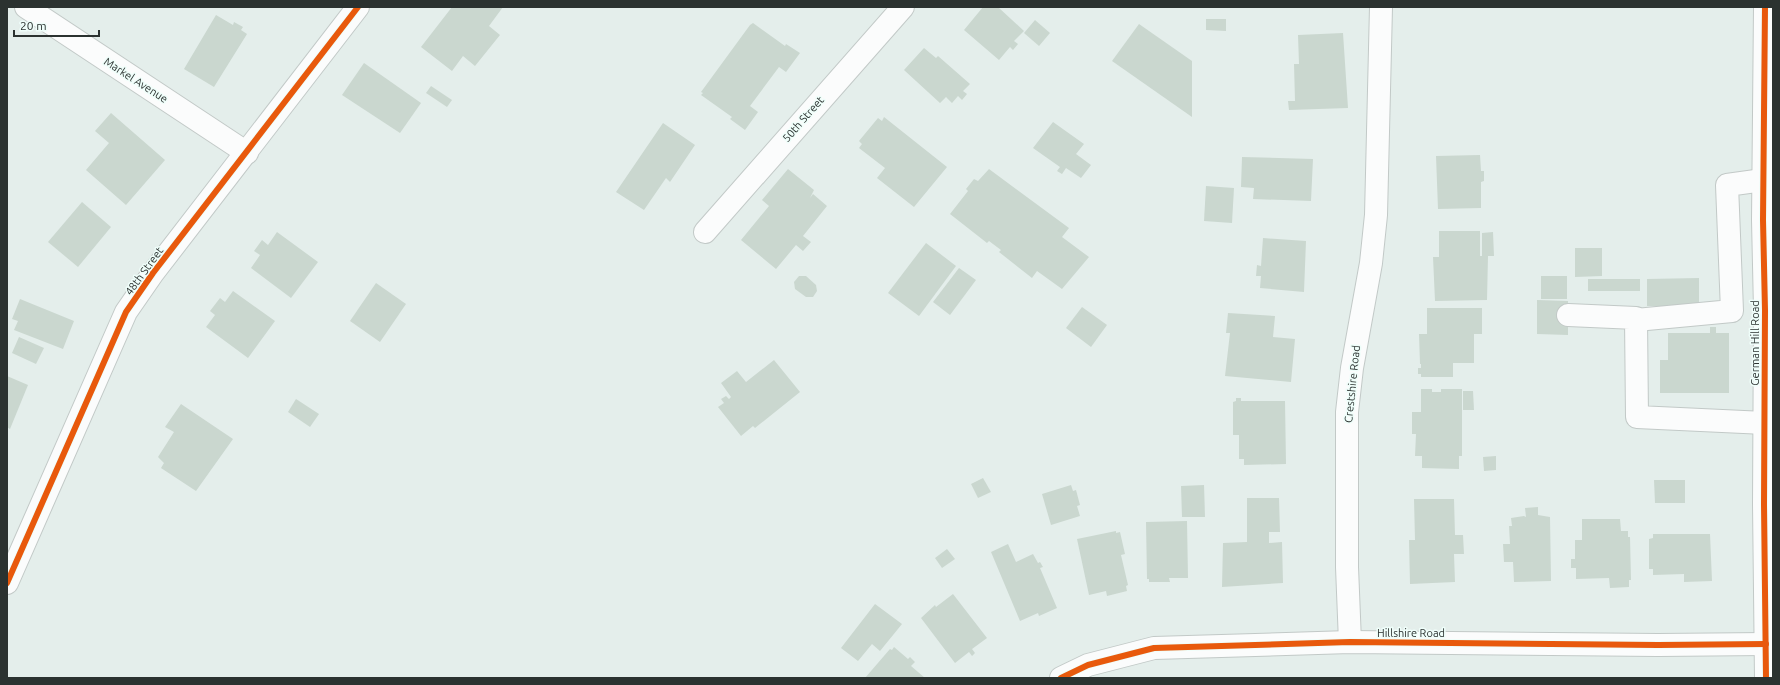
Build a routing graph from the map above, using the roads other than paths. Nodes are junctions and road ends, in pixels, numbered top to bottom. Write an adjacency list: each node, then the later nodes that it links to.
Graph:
1 (26, 7): 8 (street, Markel Avenue)
2 (358, 7): 8 (street, 48th Street)
3 (903, 7): 10 (street, 50th Street)
4 (1381, 7): 17 (street, Crestshire Road)
5 (1766, 7): 6 (street, German Hill Road)
6 (1769, 36): 7 (street, German Hill Road)
7 (1769, 140): 9 (street, German Hill Road)
8 (247, 153): 16 (street, 48th Street)
9 (1763, 180): 11 (street, German Hill Road); 12 (street)
10 (705, 232)
11 (1765, 310): 12 (street); 15 (street, German Hill Road)
12 (1732, 311): 14 (street)
13 (1568, 314): 14 (street)
14 (1636, 320): 15 (street)
15 (1765, 423): 18 (street, German Hill Road)
16 (7, 583)
17 (1350, 642): 18 (street, Hillshire Road); 19 (street, Hillshire Road)
18 (1766, 644): 20 (street, German Hill Road)
19 (1061, 678)
20 (1766, 678)

